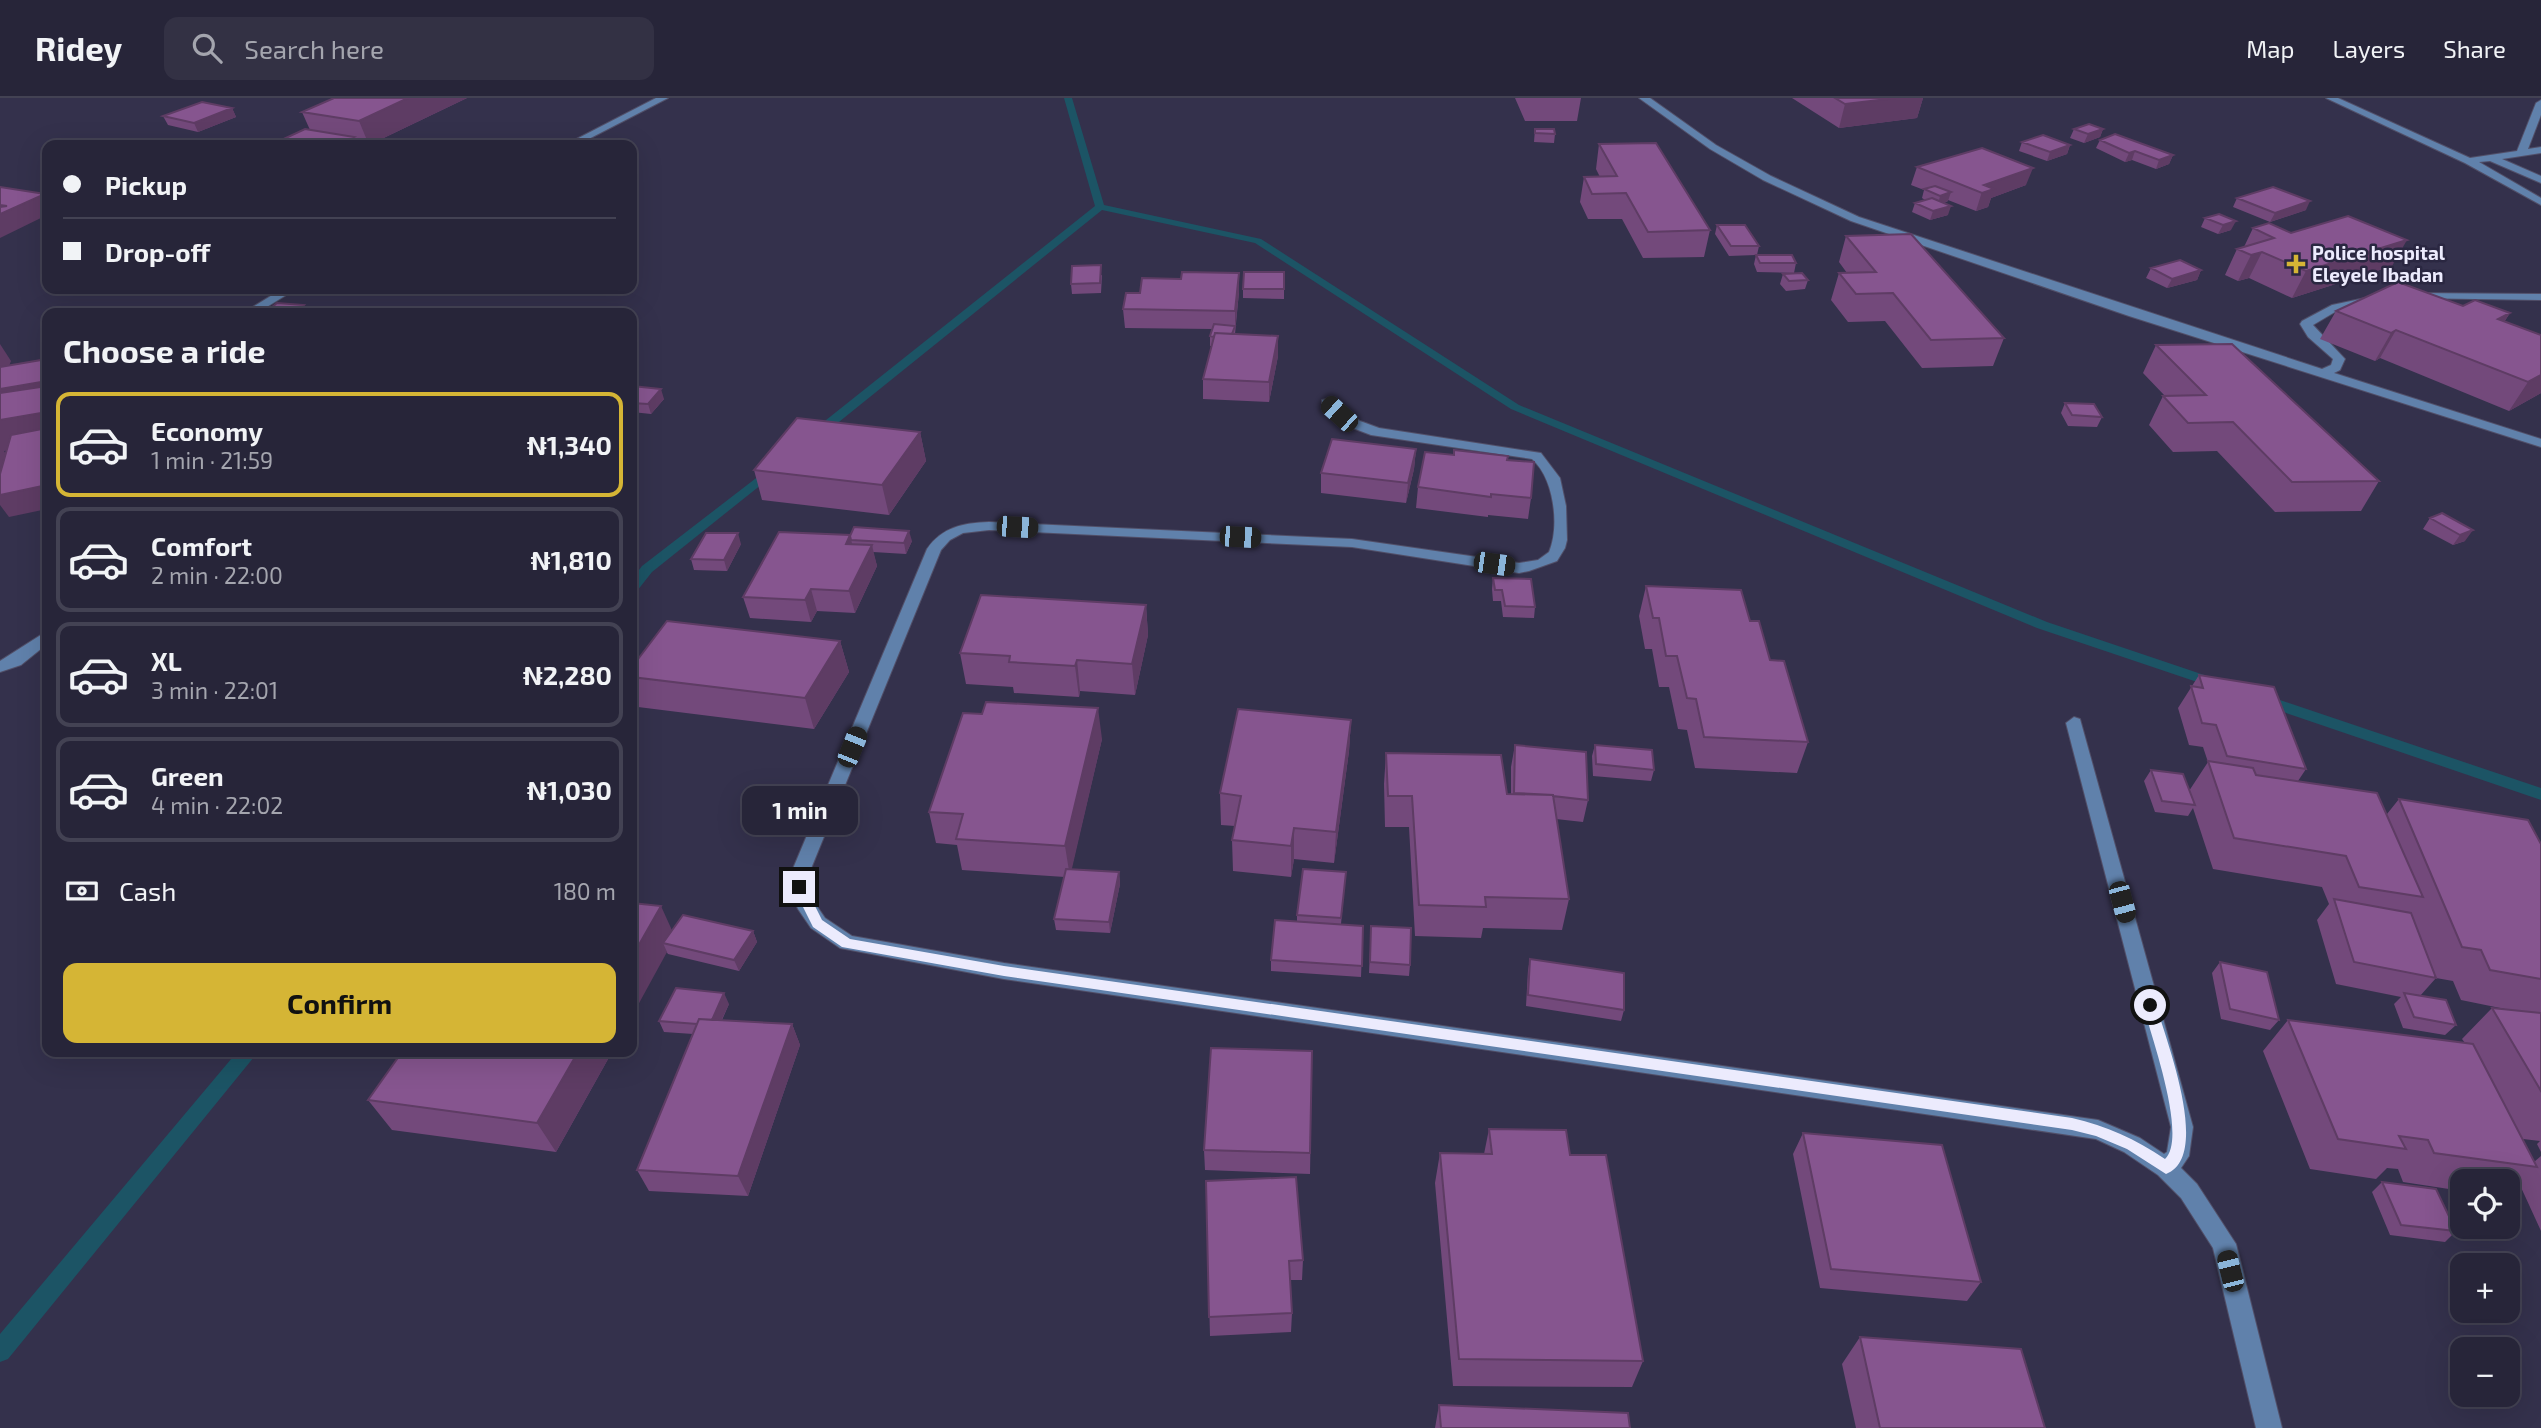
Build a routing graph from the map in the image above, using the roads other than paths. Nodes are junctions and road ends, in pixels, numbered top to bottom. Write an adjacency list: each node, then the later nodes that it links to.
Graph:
1 (663, 98): 5 (street)
2 (1644, 98): 17 (street)
3 (2331, 98): 9 (street)
4 (2541, 103): 7 (street)
5 (580, 140)
6 (2541, 150): 7 (street)
7 (2521, 153): 8 (street)
8 (2492, 158): 9 (street); 10 (street)
9 (2469, 161): 11 (street)
10 (2541, 180)
11 (2541, 202)
12 (281, 294): 15 (street)
13 (2419, 296): 14 (street); 16 (street); 17 (street)
14 (2541, 297)
15 (258, 308)
16 (2456, 309)
17 (2324, 373): 19 (street)
18 (1327, 402): 23 (street)
19 (2541, 443)
20 (42, 640): 21 (street)
21 (7, 664)
22 (2074, 723): 23 (street)
23 (2166, 1168): 24 (street)
24 (2269, 1428)

